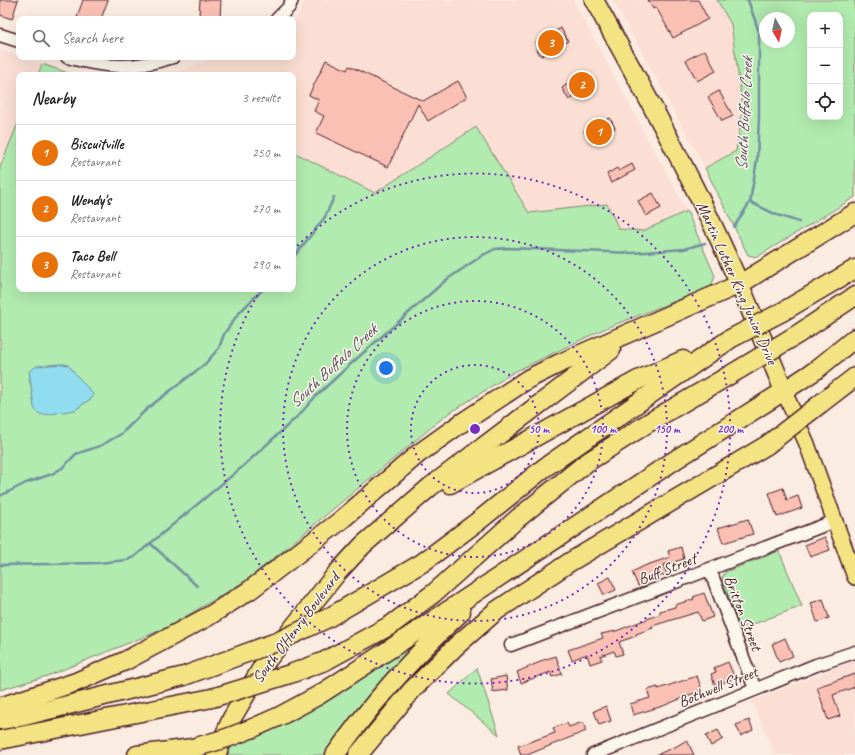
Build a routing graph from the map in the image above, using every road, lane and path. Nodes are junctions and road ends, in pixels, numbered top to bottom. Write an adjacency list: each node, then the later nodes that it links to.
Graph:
1 (292, 0): 3 (street)
2 (594, 0): 10 (highway, Martin Luther King Junior Drive)
3 (280, 16)
4 (0, 35): 5 (street)
5 (16, 40)
6 (78, 60): 7 (street)
7 (162, 60)
8 (855, 213): 10 (highway)
9 (855, 269): 14 (highway, bridge)
10 (740, 284): 12 (highway); 16 (highway, Martin Luther King Junior Drive)
11 (855, 296): 27 (highway, bridge)
12 (647, 325): 17 (highway); 25 (highway)
13 (855, 338): 16 (highway)
14 (730, 339): 17 (highway); 26 (highway, bridge)
15 (855, 377): 31 (highway, bridge)
16 (784, 391): 18 (main road, Martin Luther King Junior Drive); 19 (highway)
17 (396, 517): 29 (highway, South O'Henry Boulevard)
18 (835, 521): 20 (street, Buff Street); 21 (main road, Martin Luther King Junior Drive)
19 (548, 545): 28 (highway, bridge); 30 (highway)
20 (710, 570): 22 (street, Buff Street); 24 (street, Britton Street)
21 (855, 577)
22 (511, 645)
23 (855, 652): 24 (street, Bothwell Street)
24 (755, 689): 32 (street, Bothwell Street)
25 (0, 706)
26 (0, 720)
27 (0, 740)
28 (137, 755)
29 (216, 755)
30 (335, 755)
31 (358, 755)
32 (593, 755)

